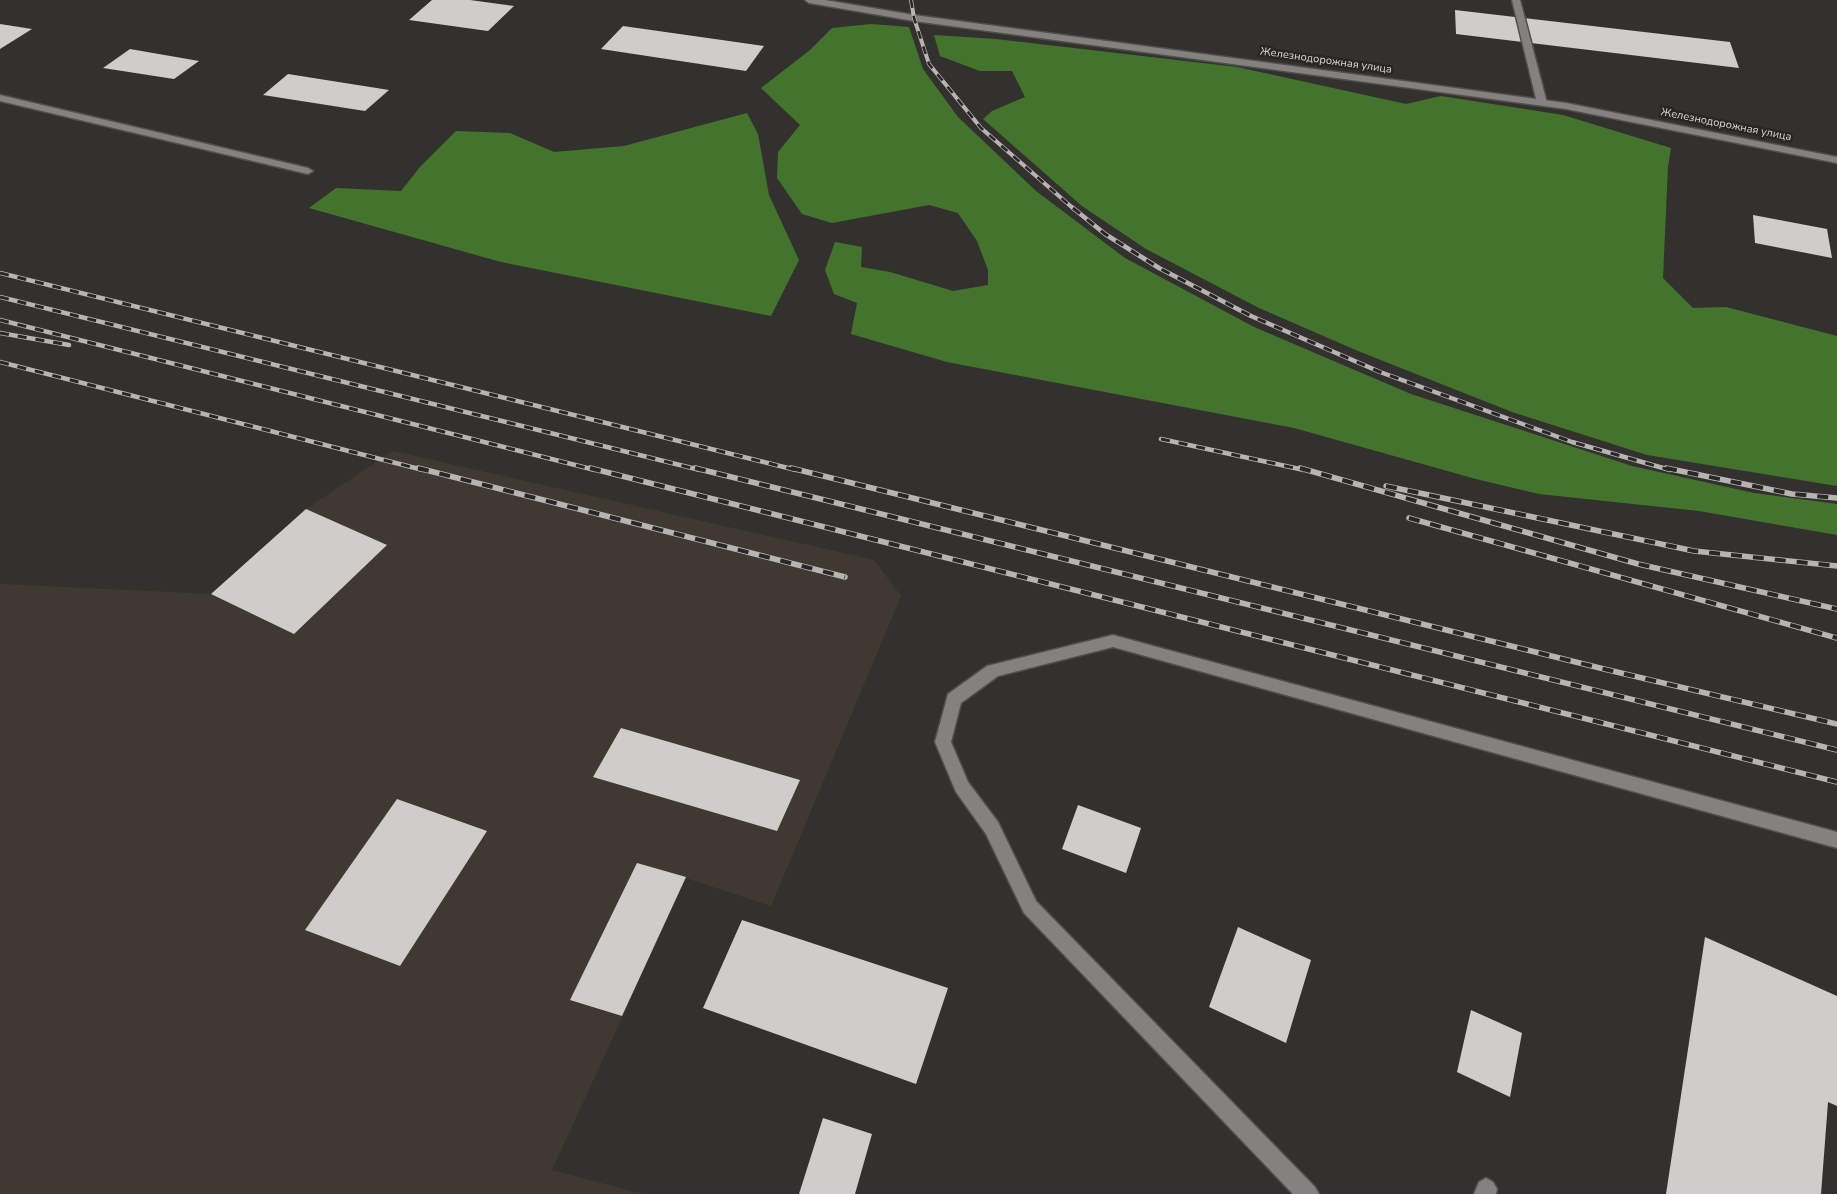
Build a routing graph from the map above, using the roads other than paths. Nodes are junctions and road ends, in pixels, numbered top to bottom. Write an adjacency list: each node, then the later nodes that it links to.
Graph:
1 (809, 0): 4 (street, Железнодорожная улица)
2 (1516, 0): 4 (street)
3 (0, 98): 6 (street)
4 (1542, 102): 5 (street, Железнодорожная улица)
5 (1837, 160)
6 (308, 172)
7 (1837, 840): 8 (street)
8 (1308, 1194)

